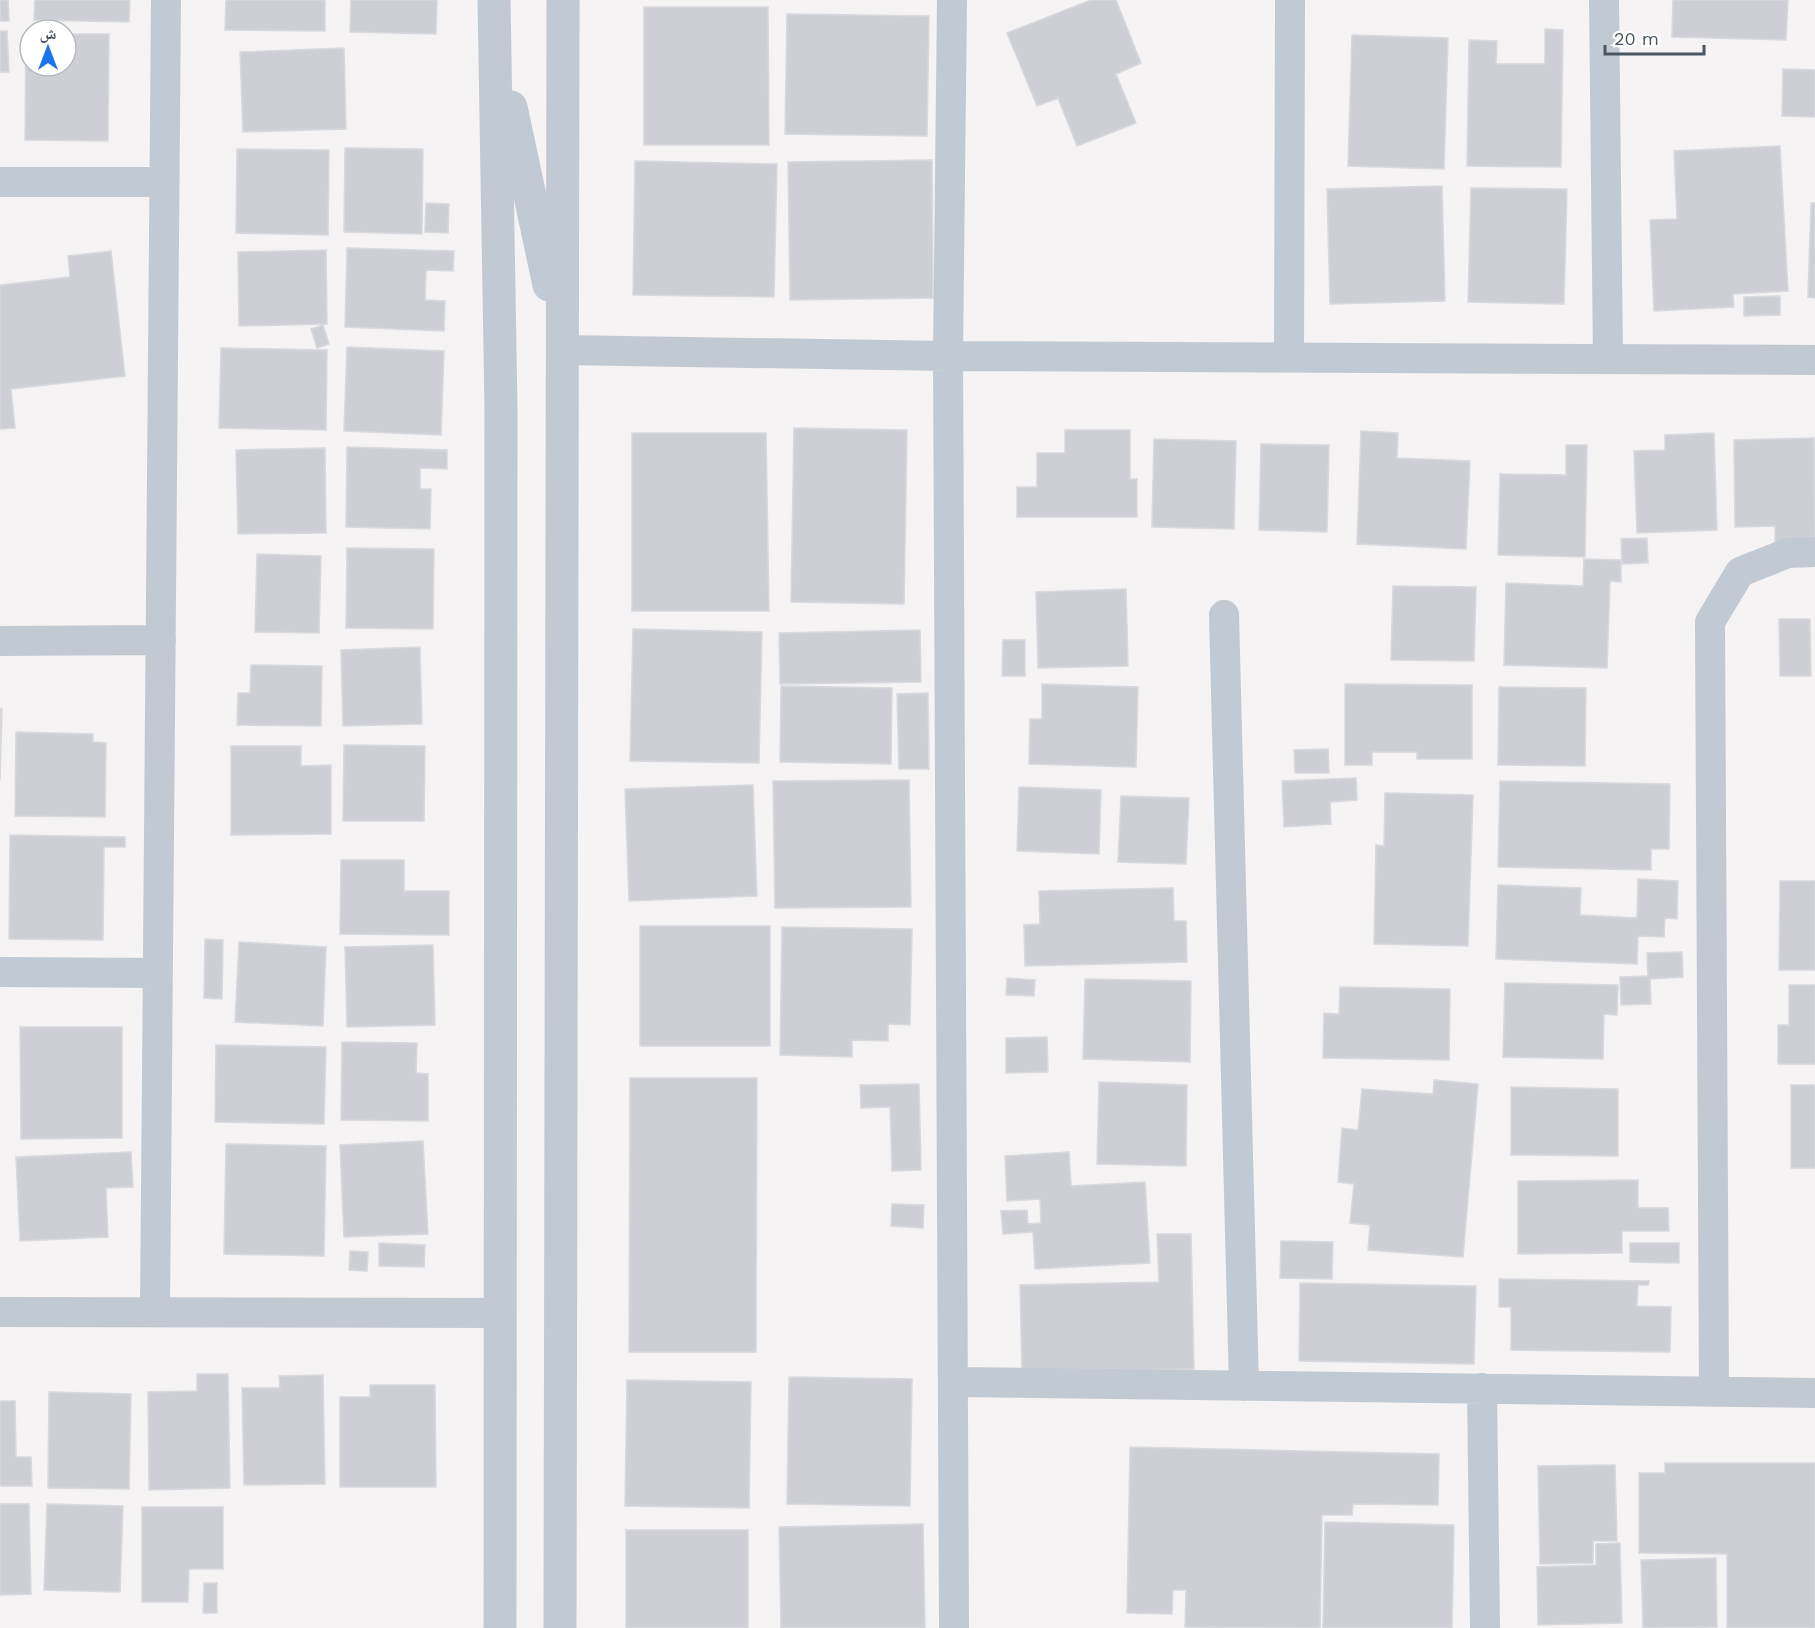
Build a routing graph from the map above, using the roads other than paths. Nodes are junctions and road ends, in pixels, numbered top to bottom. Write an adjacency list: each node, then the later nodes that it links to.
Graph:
1 (166, 0): 8 (street)
2 (563, 0): 9 (street)
3 (952, 0): 10 (street)
4 (1290, 0): 11 (street)
5 (1604, 0): 12 (street)
6 (495, 16): 9 (street); 22 (street)
7 (0, 182): 8 (street)
8 (164, 182): 16 (street)
9 (562, 350): 10 (street); 29 (street)
10 (948, 356): 11 (street); 23 (street)
11 (1289, 356): 12 (street)
12 (1608, 359): 13 (street)
13 (1815, 360)
14 (1815, 552): 26 (street)
15 (1224, 615): 24 (street)
16 (161, 640): 17 (street); 19 (street)
17 (0, 641)
18 (0, 972): 19 (street)
19 (158, 973): 21 (street)
20 (0, 1312): 21 (street)
21 (155, 1312): 22 (street)
22 (501, 1313): 28 (street)
23 (954, 1382): 24 (street); 30 (street)
24 (1244, 1386): 25 (street)
25 (1482, 1388): 26 (street); 31 (street)
26 (1714, 1392): 27 (street)
27 (1815, 1393)
28 (500, 1628)
29 (560, 1628)
30 (954, 1628)
31 (1485, 1628)

